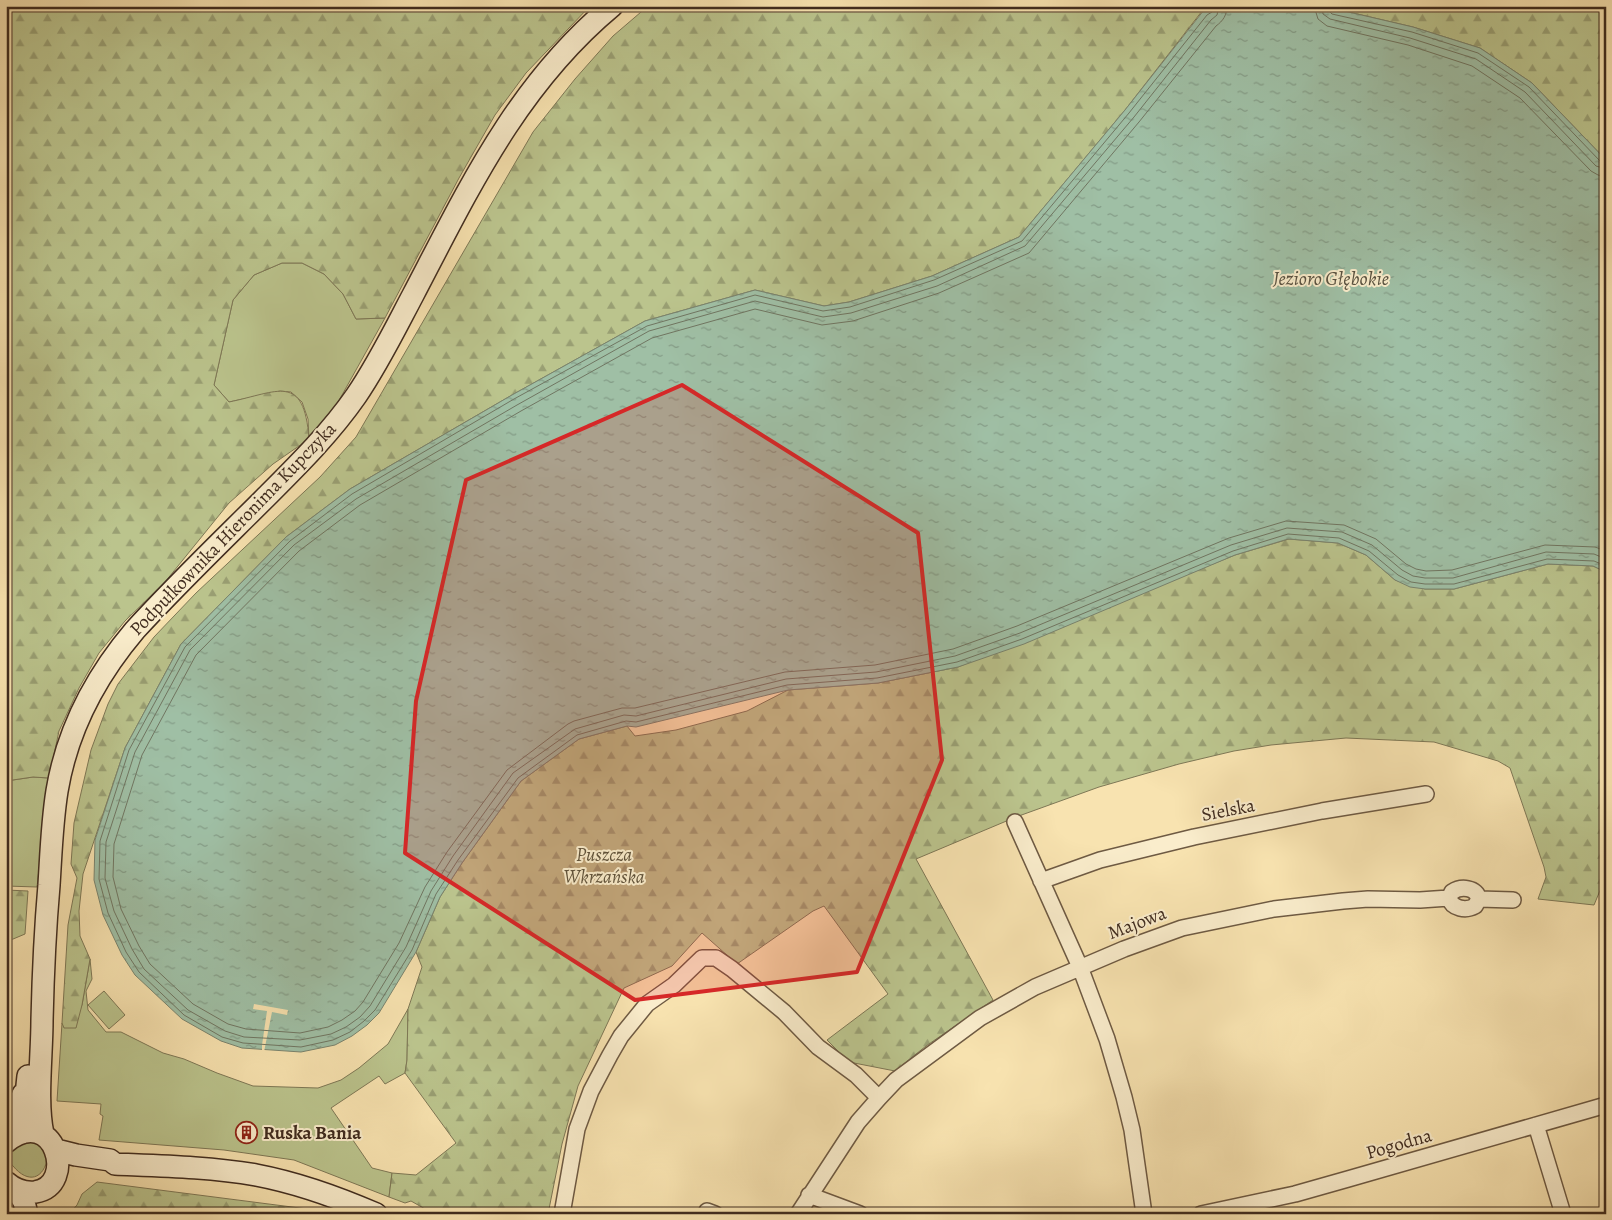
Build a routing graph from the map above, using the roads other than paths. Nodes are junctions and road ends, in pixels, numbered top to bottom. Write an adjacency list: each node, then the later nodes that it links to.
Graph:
1 (612, 6): 7 (street, Podpułkownika Hieronima Kupczyka)
2 (1426, 794): 4 (street, Sielska)
3 (1015, 822): 4 (street)
4 (1041, 881): 6 (street)
5 (1513, 900): 6 (street, Majowa)
6 (1080, 967): 8 (street, Majowa); 23 (street)
7 (43, 969): 11 (street, Podpułkownika Hieronima Kupczyka); 12 (street, Podpułkownika Hieronima Kupczyka)
8 (879, 1098): 16 (street, Majowa); 20 (street)
9 (1606, 1105): 10 (street, Pogodna)
10 (1536, 1126): 24 (street, Pogodna); 25 (street)
11 (11, 1132): 12 (street)
12 (50, 1142): 13 (street); 14 (street, Podpułkownika Hieronima Kupczyka)
13 (115, 1164): 14 (street); 19 (street)
14 (49, 1184): 15 (street); 18 (street, Podpułkownika Hieronima Kupczyka)
15 (12, 1186): 17 (street)
16 (810, 1195): 21 (street, Majowa); 22 (street)
17 (26, 1214)
18 (41, 1214)
19 (376, 1214)
20 (562, 1214)
21 (798, 1214)
22 (860, 1214)
23 (1144, 1214)
24 (1201, 1214)
25 (1564, 1214)

